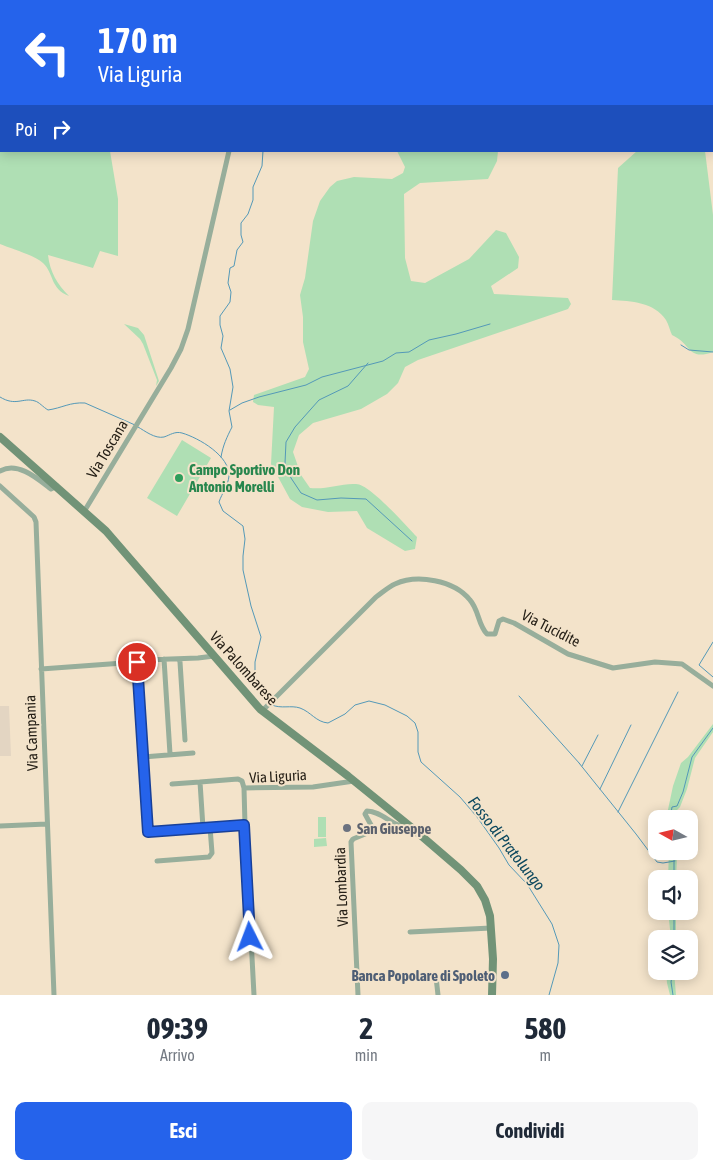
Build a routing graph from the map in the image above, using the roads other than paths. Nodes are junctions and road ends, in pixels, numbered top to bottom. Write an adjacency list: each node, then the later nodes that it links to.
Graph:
1 (229, 152): 6 (street, Via Toscana)
2 (0, 437): 5 (main road, Via Palombarese)
3 (0, 471): 5 (street)
4 (0, 486): 11 (street, Via Campania)
5 (56, 486): 6 (main road, Via Palombarese)
6 (85, 510): 7 (main road, Via Palombarese)
7 (214, 656): 9 (street); 13 (main road, Via Palombarese)
8 (164, 659): 9 (street); 10 (street); 16 (street)
9 (179, 659): 14 (street)
10 (137, 662): 11 (street); 17 (street)
11 (41, 670): 22 (street, Via Campania)
12 (713, 686): 13 (street, Via Tucidite)
13 (265, 709): 18 (main road, Via Palombarese)
14 (185, 740)
15 (193, 752): 16 (street)
16 (170, 754): 17 (street)
17 (143, 757): 27 (street)
18 (354, 781): 21 (street, Via Liguria); 26 (main road, Via Palombarese)
19 (200, 782): 20 (street); 21 (street); 27 (street)
20 (172, 784)
21 (244, 788): 23 (street, Via Liguria)
22 (47, 824): 24 (street); 32 (street, Via Campania)
23 (244, 825): 25 (street); 33 (street, Via Liguria)
24 (0, 826)
25 (210, 827): 27 (street); 28 (street)
26 (411, 827): 29 (main road, Via Palombarese); 34 (street, Via Lombardia)
27 (203, 828)
28 (157, 861)
29 (491, 928): 30 (street); 36 (main road, Via Palombarese)
30 (410, 932)
31 (436, 977): 35 (street)
32 (54, 995)
33 (254, 995)
34 (358, 995)
35 (438, 995)
36 (492, 995)

